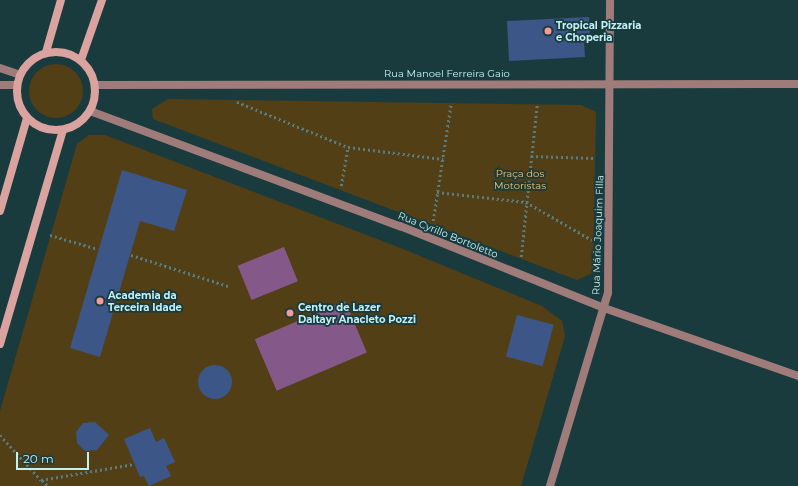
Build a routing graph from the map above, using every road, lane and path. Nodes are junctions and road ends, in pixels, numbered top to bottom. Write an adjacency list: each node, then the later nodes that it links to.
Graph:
1 (61, 0): 4 (main road)
2 (102, 0): 5 (main road)
3 (610, 0): 8 (street, Rua Mário Joaquim Filla)
4 (46, 52): 5 (main road); 7 (main road)
5 (81, 60): 12 (main road)
6 (0, 68): 7 (street)
7 (20, 75): 11 (main road)
8 (611, 83): 9 (street, Rua Manoel Ferreira Gaio); 12 (street, Rua Manoel Ferreira Gaio); 34 (street, Rua Mário Joaquim Filla)
9 (798, 84)
10 (0, 85): 11 (street)
11 (17, 85): 17 (main road)
12 (96, 85): 16 (main road)
13 (231, 100): 19 (path)
14 (451, 103): 22 (path)
15 (537, 104): 20 (path)
16 (90, 111): 18 (main road); 34 (street, Rua Cyrillo Bortoletto)
17 (27, 118): 18 (main road); 26 (main road)
18 (64, 130): 35 (main road)
19 (348, 147): 22 (path); 23 (path)
20 (531, 156): 21 (path); 25 (path)
21 (595, 158)
22 (443, 159): 24 (path)
23 (341, 190)
24 (437, 192): 25 (path); 27 (path)
25 (526, 202): 29 (path); 32 (path)
26 (0, 211)
27 (432, 225)
28 (50, 235): 30 (path)
29 (594, 242)
30 (98, 249)
31 (131, 254): 33 (path)
32 (520, 259)
33 (228, 286)
34 (604, 308): 36 (street, Rua Cyrillo Bortoletto); 41 (street, Rua Mário Joaquim Filla)
35 (0, 344)
36 (798, 376)
37 (0, 435): 39 (path)
38 (134, 464): 39 (path)
39 (42, 480): 40 (path)
40 (48, 486)
41 (550, 486)

